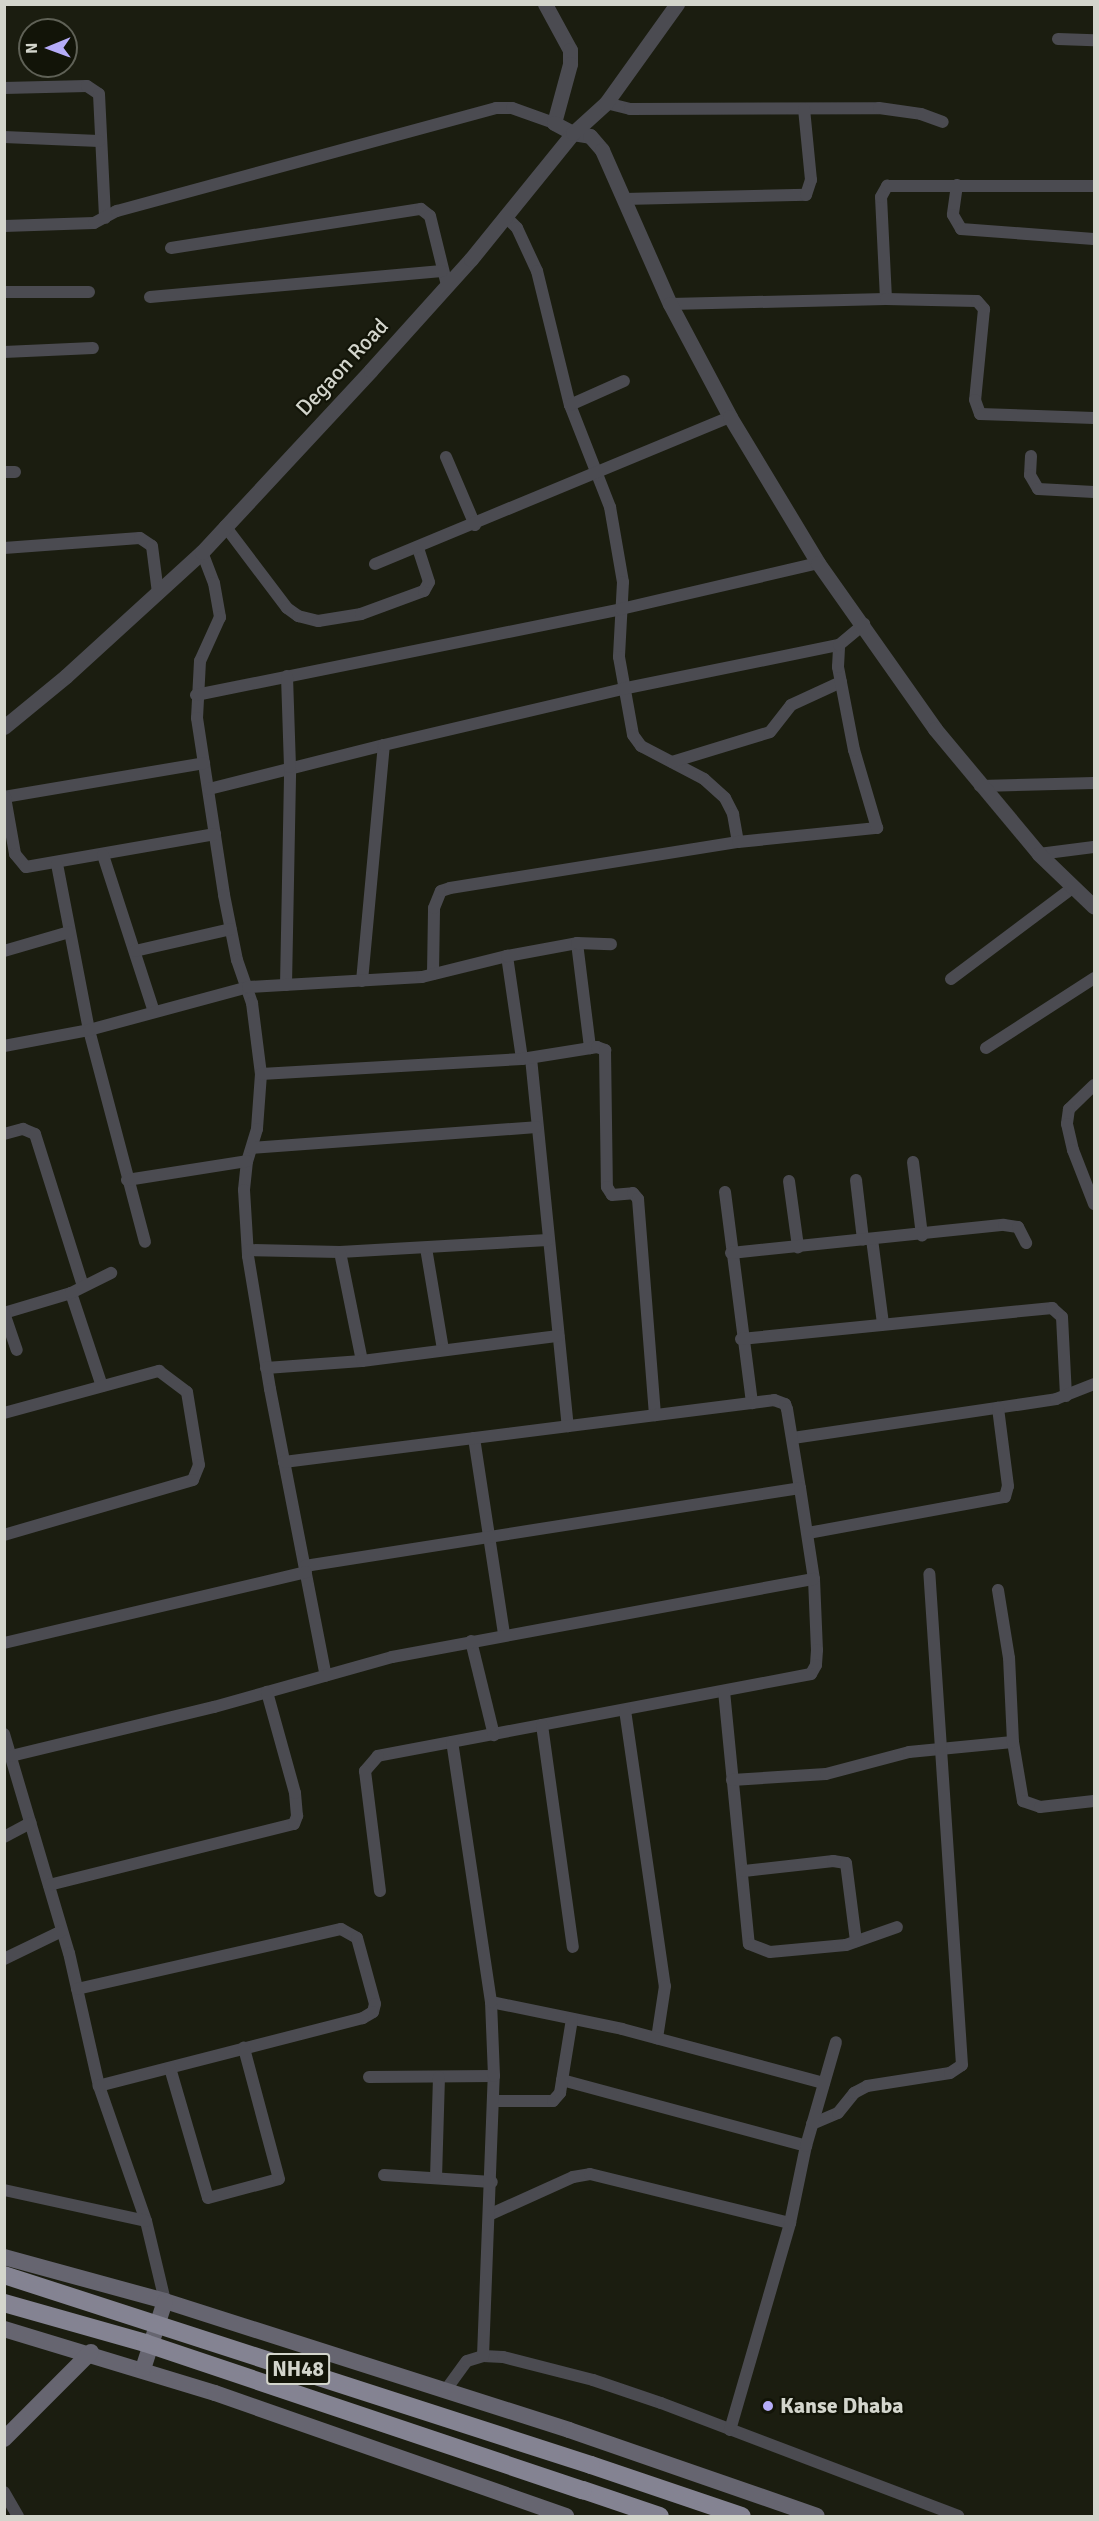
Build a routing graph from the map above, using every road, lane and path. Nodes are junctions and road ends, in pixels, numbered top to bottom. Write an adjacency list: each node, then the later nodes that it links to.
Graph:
1 (545, 4): 9 (street)
2 (677, 4): 6 (street, Degaon Road)
3 (1058, 39): 4 (street)
4 (1095, 40)
5 (4, 88): 12 (street)
6 (606, 103): 7 (street); 10 (street, Degaon Road)
7 (804, 109): 8 (street); 15 (street)
8 (943, 122)
9 (554, 123): 10 (street); 17 (street)
10 (573, 134): 15 (street); 16 (street, Degaon Road)
11 (4, 137): 12 (street)
12 (99, 141): 17 (street)
13 (957, 185): 14 (street); 19 (street); 25 (street)
14 (1095, 186)
15 (624, 199): 26 (street)
16 (506, 216): 21 (street, Degaon Road); 30 (street)
17 (105, 218): 18 (street)
18 (4, 226)
19 (1095, 239)
20 (171, 248): 21 (street)
21 (444, 278): 24 (street); 38 (street, Degaon Road)
22 (4, 292): 23 (street)
23 (89, 292)
24 (150, 297)
25 (886, 299): 26 (street); 32 (street)
26 (670, 304): 31 (street)
27 (93, 348): 28 (street)
28 (4, 352)
29 (624, 381): 30 (street)
30 (570, 405): 35 (street)
31 (730, 417): 35 (street); 42 (street)
32 (1095, 418)
33 (1030, 456): 36 (street)
34 (446, 457): 37 (street)
35 (598, 475): 37 (street); 45 (street)
36 (1095, 492)
37 (475, 525): 40 (street)
38 (225, 526): 40 (street); 41 (street, Degaon Road)
39 (4, 548): 44 (street)
40 (418, 549): 43 (street)
41 (202, 552): 44 (street, Degaon Road); 51 (street)
42 (818, 563): 45 (street); 46 (street)
43 (375, 564)
44 (158, 592): 52 (street, Degaon Road)
45 (621, 609): 48 (street); 50 (street)
46 (864, 624): 47 (street); 58 (street)
47 (839, 645): 49 (street); 50 (street)
48 (287, 676): 51 (street); 56 (street)
49 (840, 682): 54 (street); 62 (street)
50 (622, 689): 53 (street); 54 (street)
51 (196, 695): 55 (street)
52 (4, 727)
53 (384, 745): 56 (street); 79 (street)
54 (672, 762): 62 (street)
55 (204, 763): 59 (street); 60 (street)
56 (290, 767): 59 (street); 80 (street)
57 (1095, 783): 58 (street)
58 (980, 786): 64 (street)
59 (209, 789): 61 (street)
60 (5, 797): 66 (street)
61 (215, 834): 65 (street); 69 (street)
62 (738, 842): 76 (street)
63 (1095, 847): 64 (street)
64 (1040, 854): 67 (street)
65 (103, 855): 66 (street); 74 (street)
66 (57, 864): 70 (street)
67 (1072, 888): 68 (street); 78 (street)
68 (1095, 907)
69 (231, 929): 74 (street); 81 (street)
70 (69, 932): 73 (street); 83 (street)
71 (577, 944): 72 (street); 75 (street); 85 (street)
72 (610, 944)
73 (4, 951)
74 (135, 951): 82 (street)
75 (507, 956): 76 (street); 87 (street)
76 (433, 974): 79 (street)
77 (1095, 978): 86 (street)
78 (951, 979)
79 (362, 981): 80 (street)
80 (286, 985): 81 (street)
81 (248, 987): 82 (street); 88 (street)
82 (154, 1012): 83 (street)
83 (89, 1030): 84 (street); 95 (street)
84 (4, 1046)
85 (590, 1048): 87 (street); 127 (street)
86 (986, 1048)
87 (527, 1058): 88 (street); 90 (street)
88 (261, 1074): 92 (street)
89 (1095, 1085): 99 (street)
90 (536, 1127): 92 (street); 101 (street)
91 (4, 1134): 111 (street)
92 (252, 1148): 93 (street)
93 (247, 1161): 95 (street); 107 (street)
94 (913, 1162): 100 (street)
95 (127, 1180): 103 (street)
96 (856, 1180): 102 (street)
97 (789, 1181): 105 (street)
98 (725, 1192): 109 (street)
99 (1095, 1204)
100 (922, 1235): 102 (street); 104 (street)
101 (548, 1240): 106 (street); 115 (street)
102 (867, 1240): 105 (street); 114 (street)
103 (146, 1242)
104 (1026, 1243)
105 (798, 1247): 109 (street)
106 (426, 1248): 108 (street); 118 (street)
107 (248, 1250): 108 (street); 120 (street)
108 (340, 1252): 119 (street)
109 (731, 1253): 116 (street)
110 (111, 1273): 111 (street)
111 (83, 1287): 112 (street)
112 (71, 1293): 113 (street); 122 (street)
113 (4, 1313): 117 (street)
114 (883, 1324): 116 (street); 123 (street)
115 (558, 1336): 118 (street); 128 (street)
116 (741, 1339): 124 (street)
117 (17, 1350)
118 (443, 1350): 119 (street)
119 (362, 1361): 120 (street)
120 (266, 1368): 131 (street)
121 (1095, 1384): 123 (street)
122 (102, 1386): 126 (street); 134 (street)
123 (1066, 1396): 125 (street)
124 (752, 1403): 127 (street); 130 (street)
125 (998, 1408): 130 (street); 133 (street)
126 (4, 1413)
127 (655, 1415): 128 (street)
128 (568, 1426): 129 (street)
129 (474, 1438): 131 (street); 135 (street)
130 (793, 1438): 132 (street)
131 (284, 1462): 136 (street)
132 (800, 1488): 133 (street); 135 (street)
133 (808, 1533): 138 (street)
134 (4, 1535)
135 (489, 1536): 136 (street); 140 (street)
136 (306, 1569): 142 (street); 143 (street)
137 (930, 1574): 152 (street)
138 (814, 1579): 140 (street); 144 (street)
139 (998, 1590): 151 (street)
140 (504, 1635): 141 (street)
141 (471, 1641): 143 (street); 149 (street)
142 (4, 1643)
143 (326, 1676): 145 (street)
144 (724, 1691): 146 (street); 154 (street)
145 (267, 1692): 153 (street); 159 (street)
146 (625, 1710): 147 (street); 169 (street)
147 (542, 1725): 149 (street); 164 (street)
148 (4, 1734): 153 (street)
149 (494, 1735): 150 (street)
150 (452, 1742): 160 (street); 167 (street)
151 (1013, 1742): 152 (street); 155 (street)
152 (938, 1747): 154 (street); 180 (street)
153 (11, 1756): 156 (street)
154 (732, 1780): 158 (street)
155 (1095, 1801)
156 (30, 1823): 157 (street); 159 (street)
157 (4, 1837)
158 (744, 1871): 163 (street); 163 (street)
159 (49, 1885): 162 (street)
160 (380, 1892)
161 (897, 1927): 163 (street)
162 (62, 1931): 165 (street); 166 (street)
163 (856, 1941)
164 (573, 1947)
165 (4, 1959)
166 (77, 1989): 171 (street); 178 (street)
167 (491, 2002): 168 (street); 173 (street)
168 (572, 2019): 169 (street); 176 (street)
169 (657, 2038): 177 (street)
170 (836, 2042): 177 (street)
171 (244, 2048): 172 (street); 172 (street)
172 (170, 2068): 178 (street)
173 (494, 2076): 175 (street); 179 (street)
174 (369, 2077): 175 (street)
175 (439, 2077): 183 (street)
176 (562, 2080): 179 (street); 181 (street)
177 (824, 2083): 180 (street)
178 (99, 2086): 187 (street)
179 (494, 2101): 184 (street)
180 (812, 2124): 181 (street)
181 (806, 2146): 188 (street)
182 (384, 2175): 183 (street)
183 (436, 2178): 184 (street)
184 (492, 2182): 186 (street)
185 (4, 2190): 187 (street)
186 (491, 2214): 188 (street); 195 (street)
187 (146, 2221): 191 (street)
188 (790, 2223): 198 (street)
189 (4, 2257): 191 (main road)
190 (4, 2275): 204 (highway, NH48, bridge)
191 (165, 2301): 196 (main road); 197 (main road)
192 (4, 2303): 203 (highway, NH48, bridge)
193 (4, 2329): 194 (main road)
194 (92, 2352): 196 (main road); 199 (main road)
195 (483, 2356): 197 (street); 198 (street)
196 (143, 2369): 202 (main road)
197 (445, 2391): 205 (main road)
198 (730, 2430): 206 (street)
199 (4, 2439)
200 (4, 2492): 201 (street)
201 (18, 2517)
202 (566, 2517)
203 (660, 2517)
204 (742, 2517)
205 (817, 2517)
206 (958, 2517)

